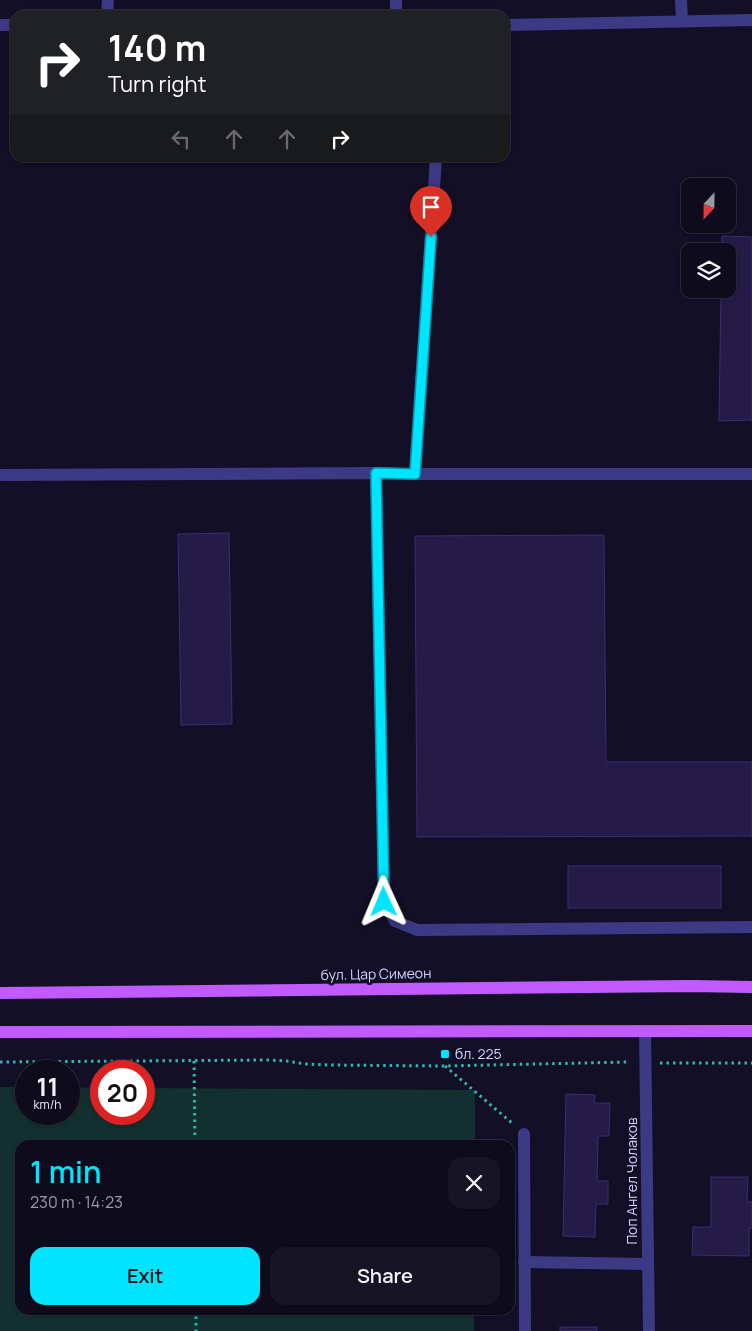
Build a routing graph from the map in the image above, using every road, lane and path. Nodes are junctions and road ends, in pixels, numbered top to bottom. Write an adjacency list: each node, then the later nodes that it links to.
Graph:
1 (681, 0): 3 (street)
2 (752, 20): 3 (street)
3 (682, 21): 4 (street)
4 (510, 25)
5 (436, 162): 7 (street)
6 (376, 473): 7 (street); 9 (street); 10 (street)
7 (415, 474): 8 (street)
8 (752, 474)
9 (0, 475)
10 (752, 927)
11 (752, 987): 12 (main road, бул. Цар Симеон)
12 (0, 993)
13 (645, 1031): 14 (main road); 15 (main road); 25 (street, Поп Ангел Чолаков)
14 (752, 1031)
15 (0, 1032)
16 (194, 1061): 18 (path); 21 (path); 23 (path)
17 (623, 1061): 21 (path)
18 (0, 1062)
19 (752, 1063): 20 (path)
20 (671, 1064)
21 (444, 1066): 22 (path)
22 (524, 1134): 24 (street)
23 (195, 1140)
24 (524, 1262): 25 (street); 28 (street)
25 (647, 1264): 29 (street, Поп Ангел Чолаков)
26 (196, 1315): 27 (path)
27 (196, 1331)
28 (525, 1331)
29 (649, 1331)

